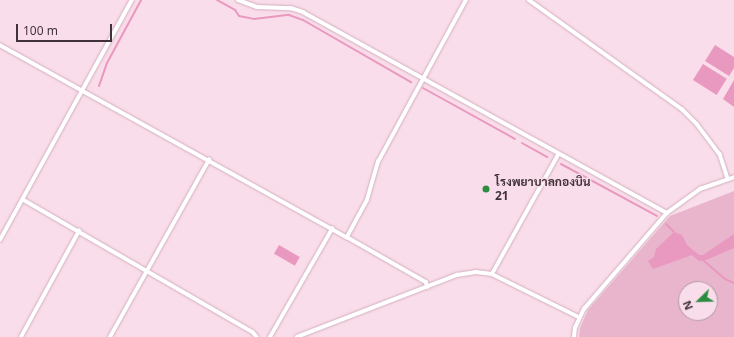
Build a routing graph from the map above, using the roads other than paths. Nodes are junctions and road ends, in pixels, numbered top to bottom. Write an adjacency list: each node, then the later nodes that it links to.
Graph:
1 (132, 0): 7 (lane)
2 (238, 0): 6 (lane)
3 (466, 0): 6 (lane)
4 (529, 0): 11 (lane)
5 (0, 45): 7 (lane)
6 (423, 79): 8 (lane); 16 (lane)
7 (82, 90): 9 (lane); 12 (lane)
8 (558, 154): 13 (lane); 19 (lane)
9 (209, 160): 14 (lane); 18 (lane)
10 (734, 177): 11 (lane)
11 (728, 178): 13 (lane)
12 (24, 200): 15 (lane); 17 (lane)
13 (667, 213): 21 (lane)
14 (332, 229): 16 (lane); 25 (lane)
15 (79, 231): 18 (lane); 22 (lane)
16 (347, 237): 20 (lane)
17 (0, 240)
18 (147, 270): 23 (lane); 24 (lane)
19 (492, 274): 20 (lane); 21 (lane)
20 (428, 287): 26 (lane)
21 (579, 317): 27 (lane)
22 (21, 337)
23 (110, 337)
24 (257, 337)
25 (270, 337)
26 (296, 337)
27 (574, 337)

